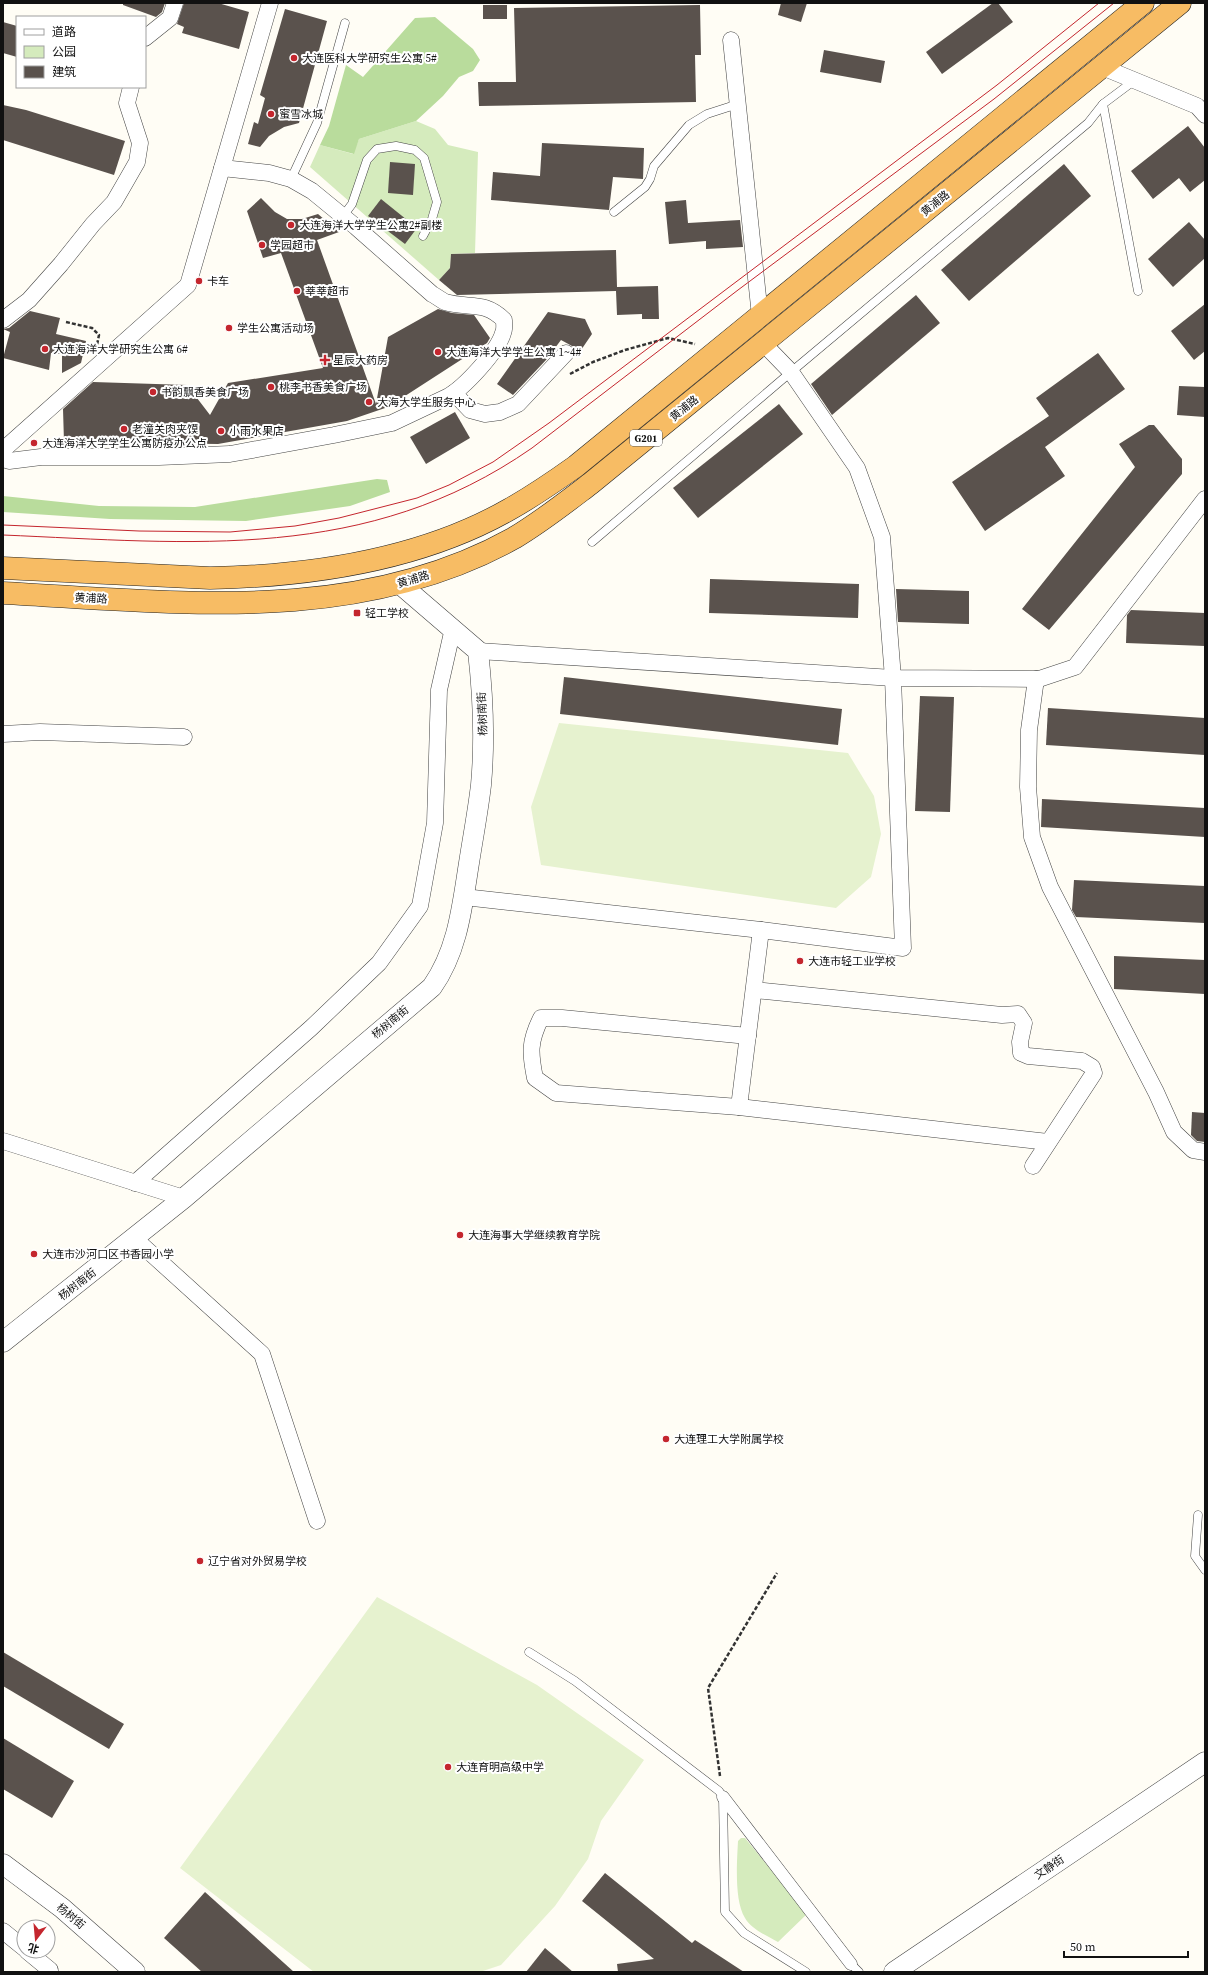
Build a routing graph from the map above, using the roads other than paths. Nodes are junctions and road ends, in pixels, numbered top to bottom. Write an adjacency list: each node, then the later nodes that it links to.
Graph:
1 (175, 3): 7 (street)
2 (270, 3): 15 (street)
3 (1180, 3): 5 (highway, 黄浦路 / G201)
4 (1138, 4): 5 (street); 21 (highway, 黄浦路 / G201)
5 (1161, 18): 9 (highway, 黄浦路 / G201)
6 (345, 23): 16 (lane)
7 (146, 37)
8 (731, 40): 12 (street)
9 (1102, 67): 10 (street); 23 (highway, 黄浦路 / G201)
10 (1135, 80): 13 (lane); 14 (street)
11 (131, 88): 22 (street)
12 (738, 104): 17 (lane); 21 (street)
13 (1103, 104): 20 (lane); 25 (lane)
14 (1205, 115)
15 (222, 168): 16 (street); 27 (street)
16 (291, 179): 18 (street)
17 (614, 212)
18 (343, 216): 19 (lane); 26 (street)
19 (423, 236)
20 (1138, 291)
21 (760, 316): 31 (highway, 黄浦路 / G201)
22 (3, 320)
23 (763, 343): 25 (street); 32 (highway, 黄浦路 / G201)
24 (566, 353): 26 (street)
25 (791, 372): 30 (lane); 36 (street)
26 (454, 393): 28 (street)
27 (3, 450)
28 (3, 459)
29 (1205, 499): 37 (street)
30 (592, 542)
31 (3, 568)
32 (400, 584): 33 (highway, 黄浦路 / G201); 35 (street)
33 (3, 593)
34 (450, 637): 49 (street)
35 (478, 651): 36 (street); 40 (street, 杨树南街)
36 (893, 678): 37 (street); 41 (street)
37 (1036, 680): 47 (street)
38 (3, 734): 39 (street)
39 (184, 737)
40 (464, 897): 41 (street); 50 (street, 杨树南街)
41 (761, 930): 42 (street)
42 (754, 990): 43 (street); 46 (street)
43 (748, 1036): 44 (street); 44 (street)
44 (739, 1107): 46 (street)
45 (3, 1141): 49 (street)
46 (1048, 1142): 48 (street)
47 (1205, 1152)
48 (1033, 1166)
49 (135, 1183): 50 (street)
50 (184, 1198): 51 (street, 杨树南街)
51 (134, 1238): 52 (street, 杨树南街); 54 (street)
52 (3, 1342)
53 (1198, 1514): 55 (lane)
54 (317, 1521)
55 (1205, 1570)
56 (529, 1652): 58 (lane)
57 (1205, 1762): 67 (street, 文静街)
58 (723, 1797): 63 (street); 66 (lane)
59 (3, 1864): 65 (street, 杨树街)
60 (3, 1931): 61 (street)
61 (16, 1942)
62 (37, 1959): 64 (street)
63 (855, 1968)
64 (50, 1972)
65 (135, 1972)
66 (806, 1972)
67 (894, 1972)

